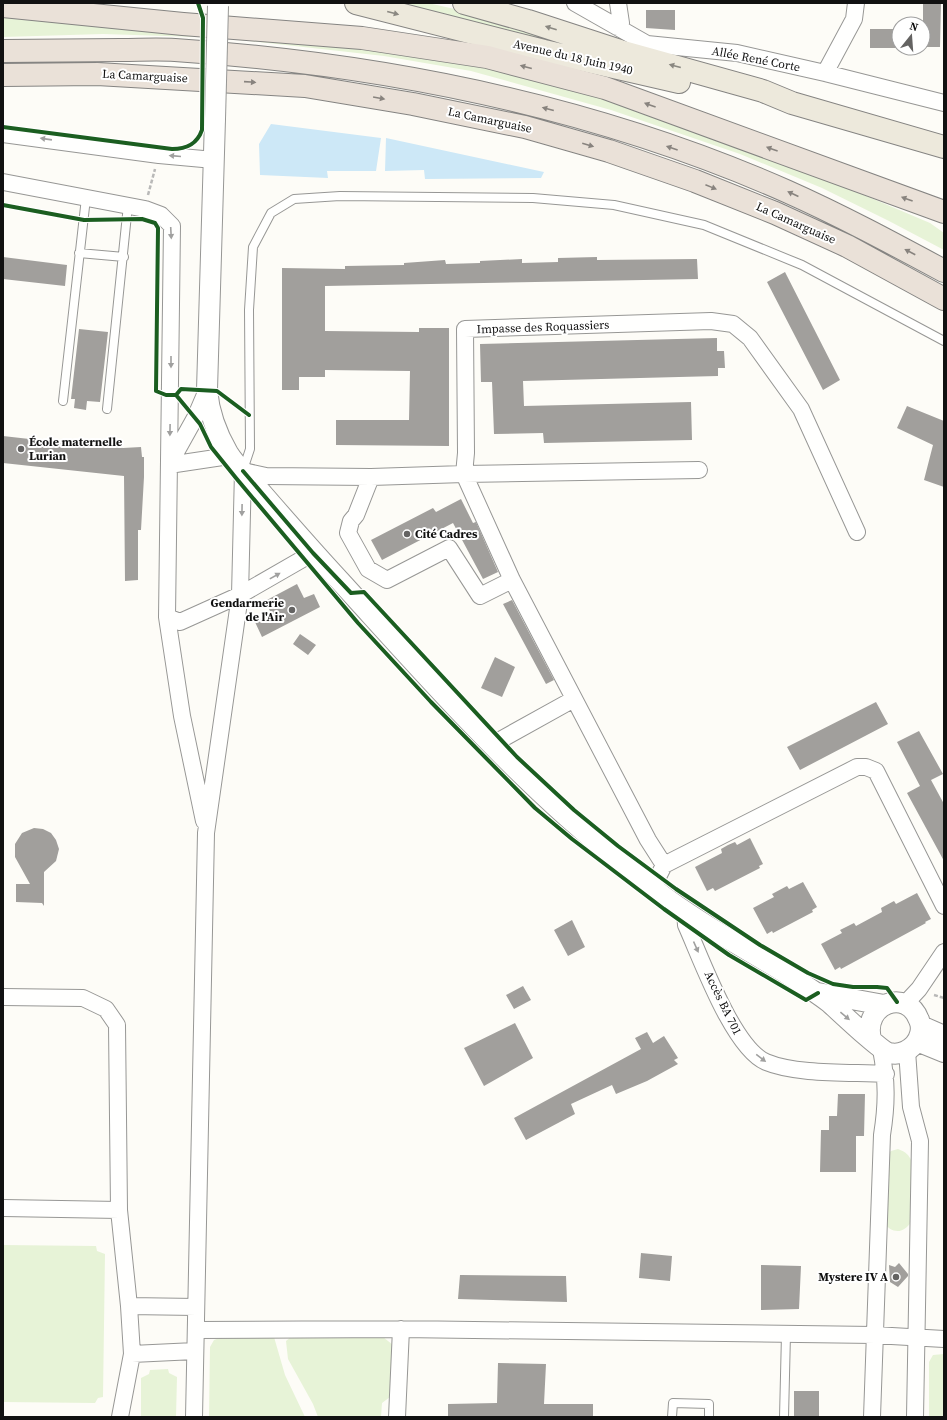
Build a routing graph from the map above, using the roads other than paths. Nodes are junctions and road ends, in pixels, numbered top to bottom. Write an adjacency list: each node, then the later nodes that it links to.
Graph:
1 (356, 3): 14 (main road, Avenue du 18 Juin 1940, one-way to 14)
2 (464, 3): 14 (main road, Avenue du 18 Juin 1940, one-way to 2)
3 (575, 3): 8 (street, Allée René Corte)
4 (618, 3): 8 (street)
5 (856, 3): 10 (street)
6 (218, 4): 18 (street, bridge)
7 (3, 6): 22 (highway, one-way to 7)
8 (617, 26): 10 (street, Allée René Corte)
9 (3, 51): 25 (highway, La Camarguaise, one-way to 9)
10 (825, 73): 15 (street, Allée René Corte)
11 (3, 75): 12 (highway, La Camarguaise)
12 (184, 78): 13 (highway); 26 (highway, La Camarguaise, one-way to 26)
13 (3, 88)
14 (792, 103): 17 (main road, Avenue du 18 Juin 1940)
15 (944, 103)
16 (3, 134): 18 (street, one-way to 16)
17 (944, 147)
18 (214, 160): 28 (street)
19 (3, 182): 20 (street)
20 (86, 198): 21 (street); 23 (lane)
21 (128, 206): 24 (lane); 32 (street, one-way to 32)
22 (944, 212)
23 (79, 253): 24 (lane); 29 (lane)
24 (124, 257): 30 (lane)
25 (944, 271)
26 (944, 299)
27 (944, 341): 33 (lane)
28 (207, 390): 31 (street); 32 (street)
29 (63, 401)
30 (107, 408)
31 (229, 456): 32 (street); 33 (street)
32 (170, 464): 41 (street)
33 (243, 470): 36 (street); 38 (street); 40 (street, one-way to 40)
34 (699, 470): 35 (street)
35 (464, 474): 36 (street); 37 (street, Impasse des Roquassiers); 39 (street)
36 (371, 477): 39 (street)
37 (857, 532)
38 (313, 553): 40 (street, one-way to 38); 43 (street)
39 (512, 580): 42 (street)
40 (240, 595): 41 (street); 44 (street)
41 (167, 617): 44 (street)
42 (574, 699): 43 (street); 45 (street)
43 (493, 744): 46 (street)
44 (206, 833): 62 (street)
45 (664, 865): 46 (street); 47 (street)
46 (653, 887): 48 (street)
47 (944, 906)
48 (685, 911): 50 (street); 58 (street, Accès BA 701, one-way to 58)
49 (944, 952): 52 (street)
50 (818, 993): 53 (street); 56 (street, one-way to 56)
51 (3, 997): 60 (street)
52 (905, 1004): 53 (street); 55 (street)
53 (884, 1005): 56 (street)
54 (944, 1036): 55 (street)
55 (915, 1039): 56 (street); 57 (street); 67 (street)
56 (876, 1044): 58 (street)
57 (944, 1052)
58 (886, 1074): 66 (street)
59 (3, 1208): 60 (street)
60 (119, 1210): 61 (street)
61 (129, 1306): 62 (street); 70 (street)
62 (196, 1307): 64 (street)
63 (401, 1329): 64 (street); 65 (street); 73 (street)
64 (196, 1330): 69 (street)
65 (786, 1334): 66 (street); 76 (lane)
66 (874, 1335): 67 (street); 77 (street)
67 (915, 1337): 68 (street); 78 (street)
68 (944, 1339)
69 (195, 1351): 70 (street); 72 (street)
70 (132, 1354): 71 (street)
71 (120, 1417)
72 (194, 1417)
73 (397, 1417)
74 (672, 1417): 75 (lane)
75 (709, 1417)
76 (784, 1417)
77 (872, 1417)
78 (915, 1417)

